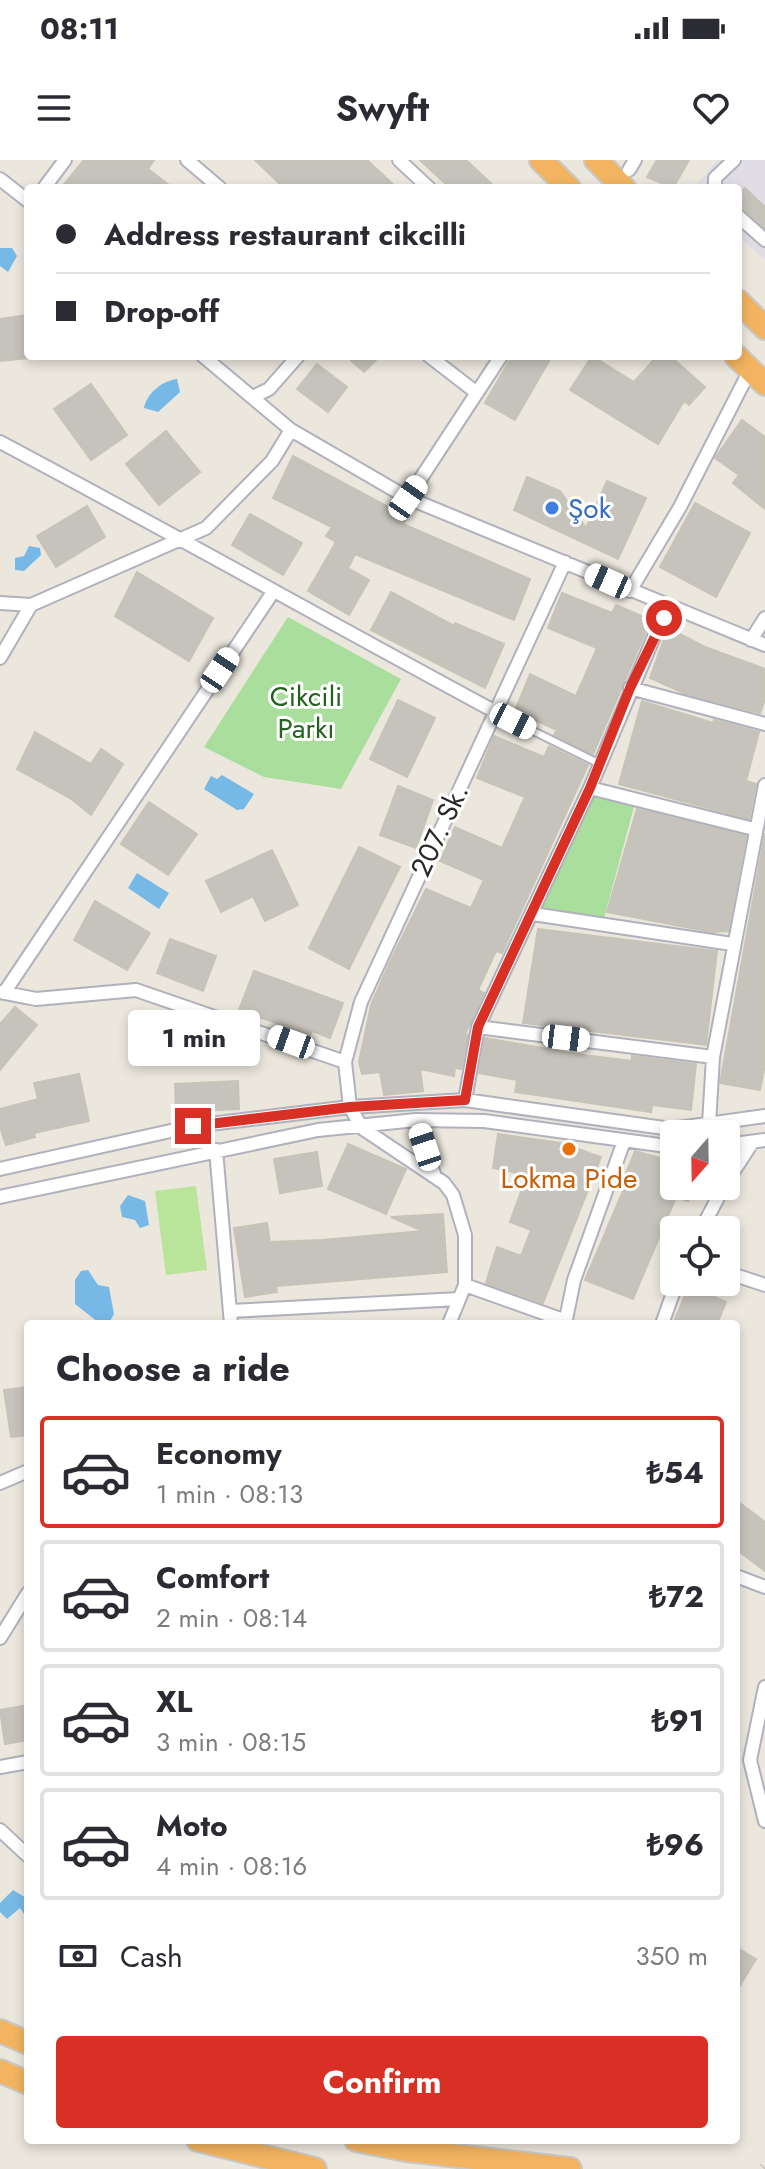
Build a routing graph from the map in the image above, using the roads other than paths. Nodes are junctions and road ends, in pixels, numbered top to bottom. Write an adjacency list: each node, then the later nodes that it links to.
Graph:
1 (65, 160): 9 (street)
2 (187, 160): 10 (street)
3 (399, 160): 11 (street)
4 (541, 160): 12 (highway)
5 (596, 160): 7 (highway)
6 (734, 160): 13 (street)
7 (629, 173)
8 (0, 179): 14 (street)
9 (47, 184)
10 (215, 184)
11 (425, 184)
12 (565, 184)
13 (715, 184)
14 (24, 198)
15 (742, 220): 16 (street)
16 (765, 240)
17 (742, 305): 18 (highway)
18 (763, 325)
19 (208, 360): 25 (street)
20 (294, 360): 25 (street)
21 (434, 360): 24 (street)
22 (498, 360): 24 (street)
23 (751, 370): 31 (street)
24 (477, 393): 28 (street)
25 (253, 397): 26 (street)
26 (291, 430): 28 (street); 29 (street)
27 (0, 442): 29 (street)
28 (408, 498): 30 (street)
29 (183, 538): 32 (street); 34 (street)
30 (565, 562): 31 (street); 41 (street, 207. Sk.)
31 (630, 591): 35 (street)
32 (273, 592): 41 (street); 50 (street)
33 (0, 603): 34 (street)
34 (31, 605): 39 (street)
35 (667, 606): 37 (street); 40 (street)
36 (765, 618): 37 (street)
37 (751, 640): 38 (street)
38 (765, 645)
39 (0, 658)
40 (630, 688): 43 (street); 44 (street)
41 (494, 711): 53 (street, 207. Sk.)
42 (513, 721): 44 (lane)
43 (765, 724)
44 (600, 764): 46 (street)
45 (765, 785): 47 (street)
46 (590, 788): 47 (street); 48 (street)
47 (754, 829): 49 (street)
48 (533, 914): 49 (street); 51 (street)
49 (732, 944): 52 (street)
50 (2, 992): 53 (street)
51 (478, 1027): 52 (street); 54 (street)
52 (713, 1057): 58 (street)
53 (345, 1062): 55 (street, 207. Sk.)
54 (465, 1100): 55 (street); 60 (street)
55 (350, 1107): 61 (street); 67 (street)
56 (765, 1116): 59 (street)
57 (416, 1120): 61 (street); 62 (street); 68 (street)
58 (709, 1120)
59 (737, 1120)
60 (660, 1127)
61 (362, 1128): 65 (street); 68 (street)
62 (624, 1141): 64 (street); 78 (street)
63 (758, 1142): 66 (street)
64 (660, 1145)
65 (216, 1150): 69 (street); 75 (street)
66 (740, 1165)
67 (0, 1169)
68 (434, 1174): 71 (street)
69 (0, 1197)
70 (740, 1277): 72 (street)
71 (465, 1285): 74 (street); 77 (street)
72 (765, 1285)
73 (672, 1296): 79 (street)
74 (459, 1299): 75 (street); 76 (street)
75 (231, 1317)
76 (451, 1320)
77 (558, 1320)
78 (567, 1320)
79 (663, 1320)
80 (24, 1473): 81 (street)
81 (0, 1483)
82 (740, 1578): 83 (street)
83 (765, 1587)
84 (24, 1599): 85 (street)
85 (0, 1638)
86 (765, 1687): 88 (street)
87 (740, 1758): 88 (street)
88 (750, 1760): 91 (street)
89 (24, 1763): 90 (street)
90 (0, 1767)
91 (765, 1821)
92 (0, 1830): 93 (street)
93 (24, 1852)
94 (0, 2031): 95 (highway)
95 (24, 2041)
96 (0, 2071): 97 (highway)
97 (24, 2081)
98 (214, 2144): 100 (highway)
99 (377, 2144): 101 (highway)
100 (315, 2169)
101 (570, 2169)

